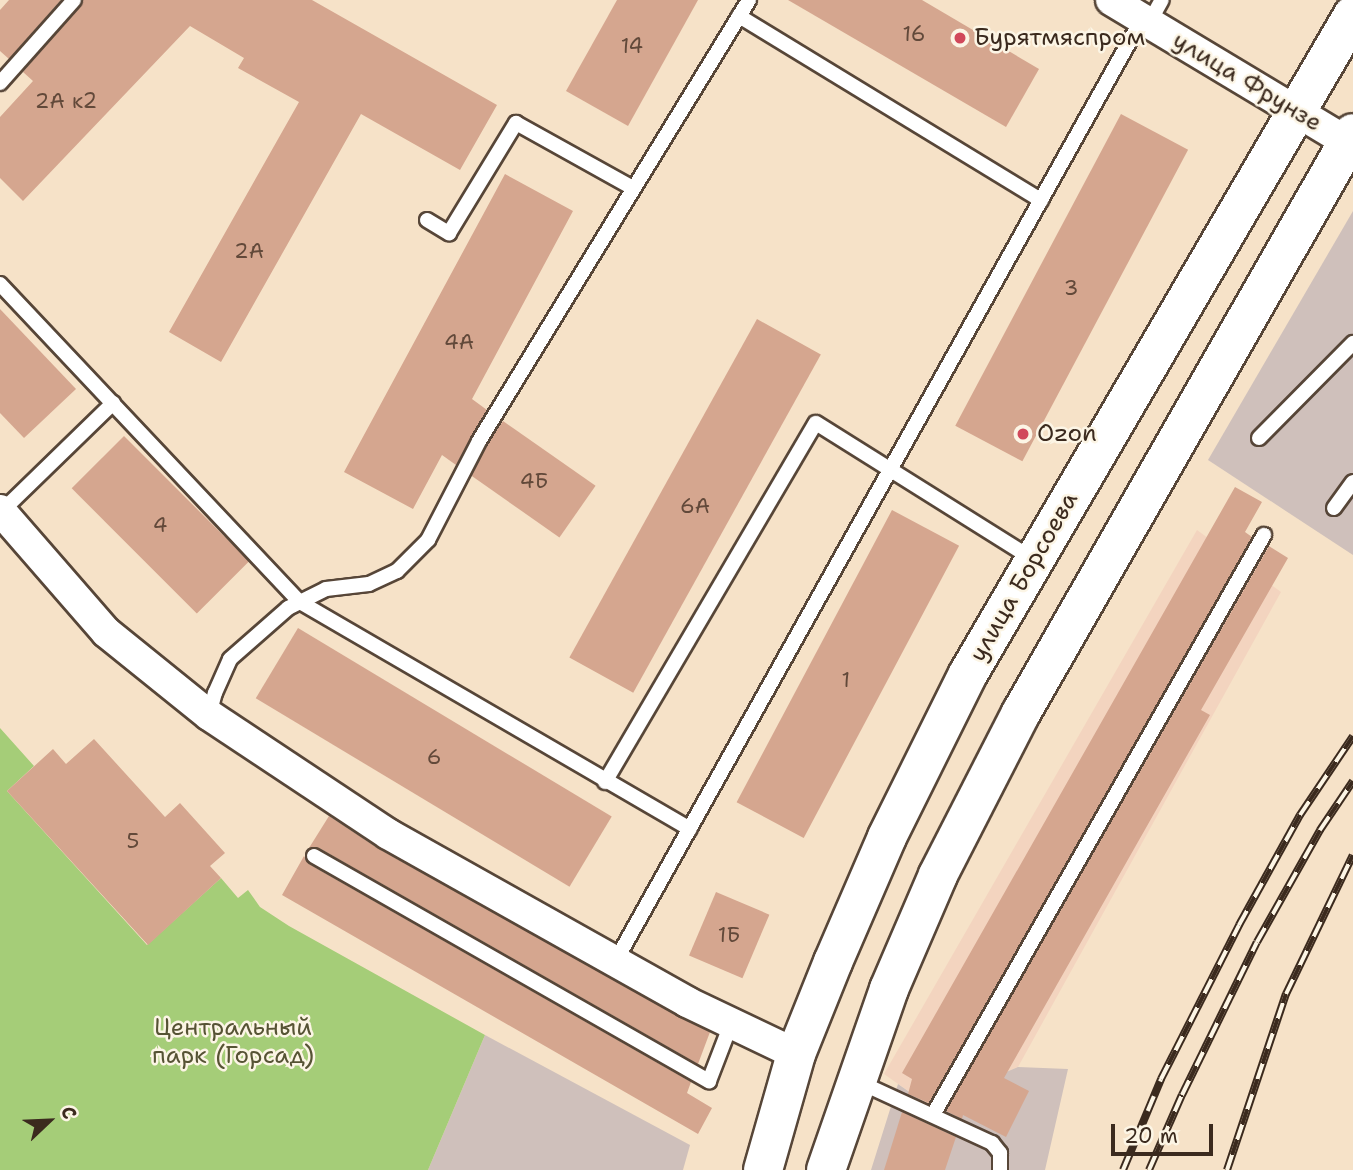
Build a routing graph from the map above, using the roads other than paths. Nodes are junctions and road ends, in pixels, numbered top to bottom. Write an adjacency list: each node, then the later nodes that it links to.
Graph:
1 (74, 0): 7 (lane)
2 (749, 0): 6 (lane)
3 (1111, 0): 4 (street, улица Фрунзе)
4 (1151, 14): 8 (street, улица Фрунзе); 11 (lane)
5 (1353, 15): 8 (main road, улица Борсоева)
6 (739, 16): 10 (lane); 11 (lane)
7 (0, 83)
8 (1297, 111): 9 (street, улица Фрунзе); 22 (main road, улица Борсоева)
9 (1350, 137): 31 (main road)
10 (633, 188): 12 (lane); 23 (lane)
11 (1041, 200): 17 (lane)
12 (427, 220)
13 (0, 284): 15 (lane)
14 (1353, 343): 16 (lane)
15 (113, 403): 20 (lane); 23 (lane)
16 (1259, 438)
17 (891, 469): 22 (lane); 25 (lane); 26 (lane)
18 (1353, 482): 19 (lane)
19 (1334, 508)
20 (1, 510): 24 (street)
21 (1264, 535): 32 (lane)
22 (1034, 560): 30 (main road, улица Борсоева)
23 (300, 602): 24 (lane); 25 (lane)
24 (209, 715): 28 (street)
25 (605, 782): 26 (lane)
26 (690, 829): 28 (lane)
27 (314, 856): 29 (lane)
28 (615, 962): 29 (street)
29 (731, 1024): 30 (street)
30 (796, 1054): 33 (main road, улица Борсоева)
31 (856, 1081): 32 (lane); 34 (main road)
32 (933, 1115): 35 (lane)
33 (763, 1170)
34 (826, 1170)
35 (1000, 1170)

